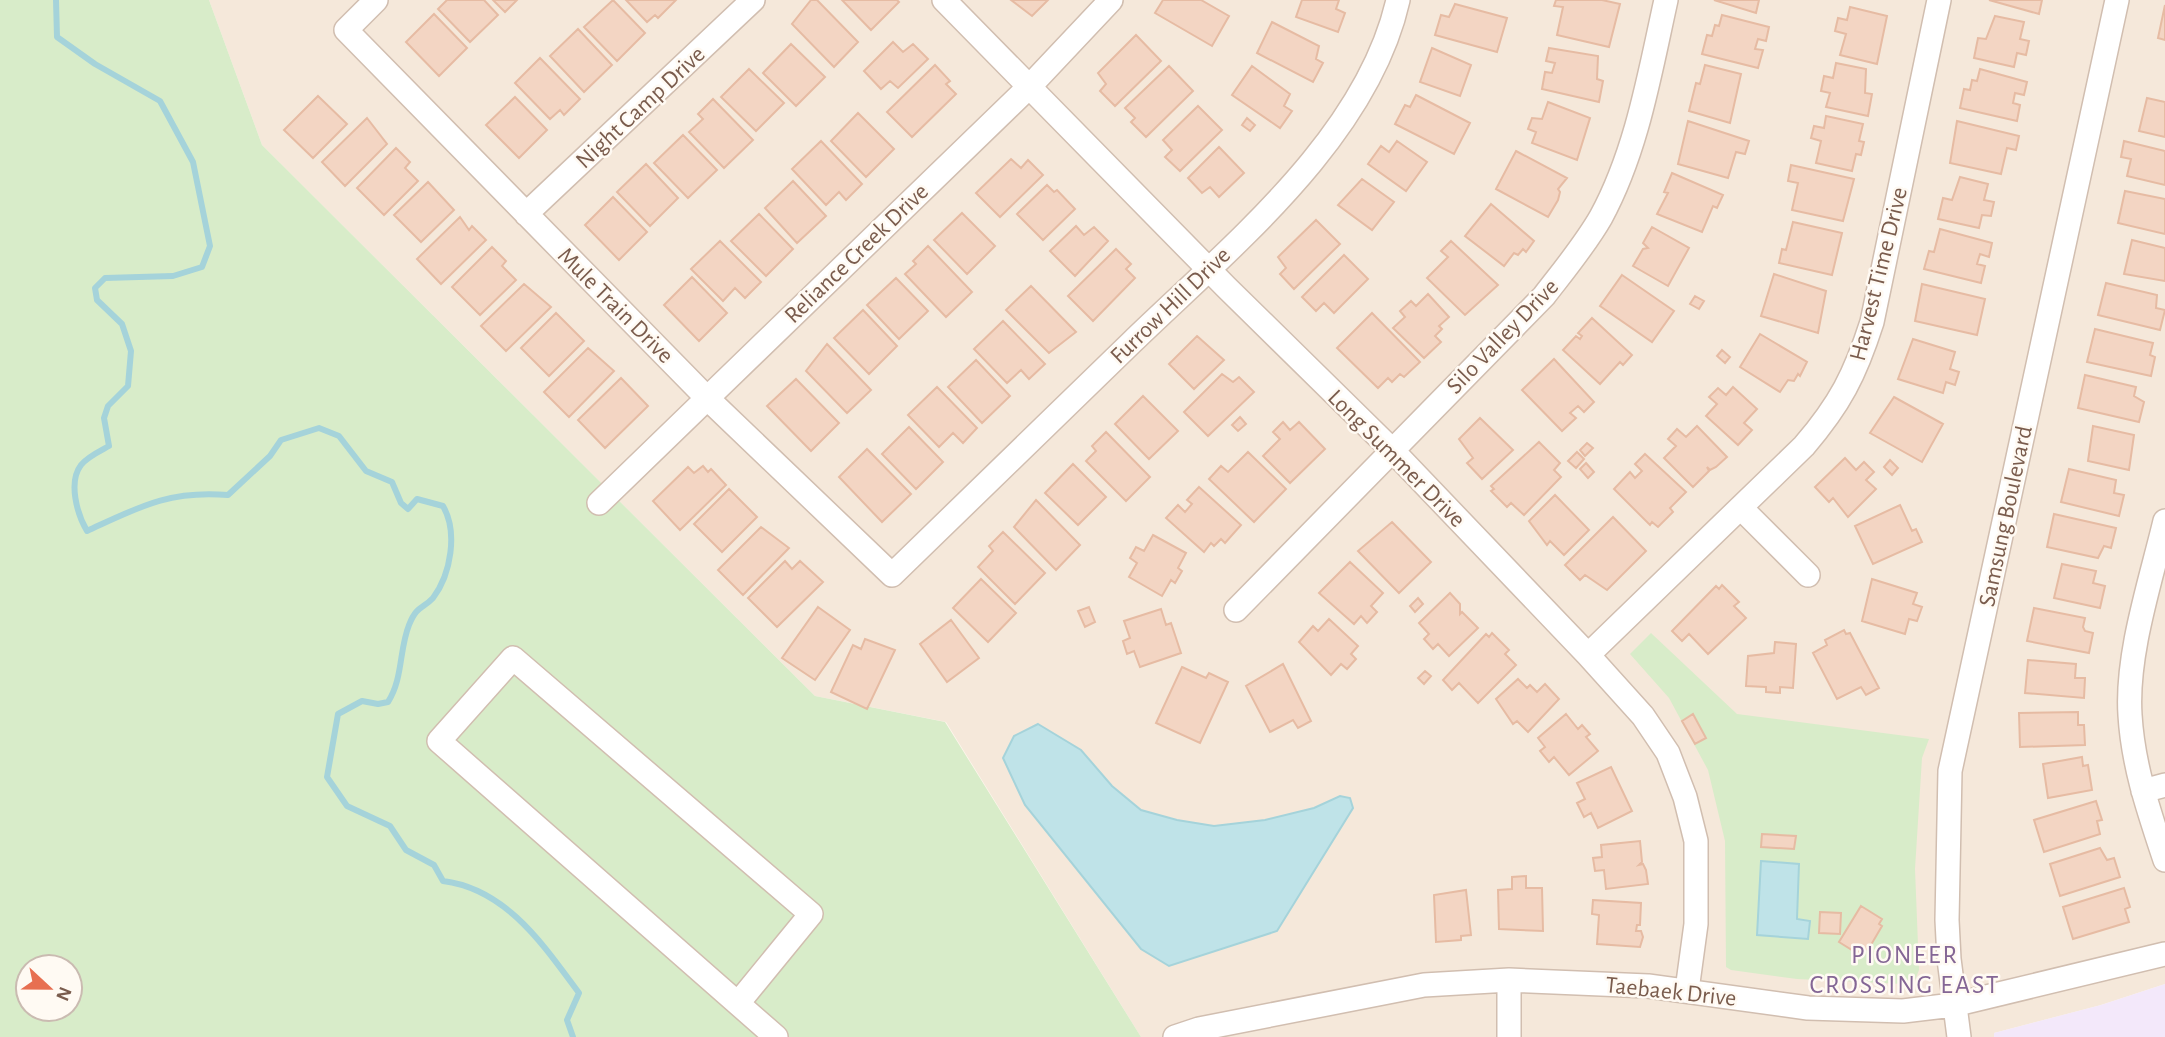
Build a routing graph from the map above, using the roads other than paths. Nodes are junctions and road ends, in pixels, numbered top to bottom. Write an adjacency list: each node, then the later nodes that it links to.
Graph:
1 (376, 0): 10 (street, Mule Train Drive)
2 (753, 0): 10 (street, Night Camp Drive)
3 (944, 0): 9 (street, Long Summer Drive)
4 (1111, 0): 9 (street, Reliance Creek Drive)
5 (1398, 0): 11 (street, Furrow Hill Drive)
6 (1666, 0): 13 (street, Silo Valley Drive)
7 (1939, 0): 15 (street, Harvest Time Drive)
8 (2118, 0): 27 (street, Samsung Boulevard)
9 (1030, 86): 11 (street, Long Summer Drive); 12 (street, Reliance Creek Drive)
10 (526, 214): 12 (street, Mule Train Drive)
11 (1208, 269): 13 (street, Long Summer Drive); 17 (street, Furrow Hill Drive)
12 (706, 397): 14 (street, Reliance Creek Drive); 17 (street, Mule Train Drive)
13 (1392, 450): 19 (street, Silo Valley Drive); 20 (street, Long Summer Drive)
14 (599, 503)
15 (1741, 508): 18 (street); 20 (street, Harvest Time Drive)
16 (2165, 521): 21 (street)
17 (892, 575)
18 (1808, 575)
19 (1236, 610)
20 (1588, 655): 25 (street, Long Summer Drive)
21 (2154, 788): 22 (street)
22 (2165, 860)
23 (2165, 954): 27 (street, Taebaek Drive)
24 (1509, 981): 25 (street, Taebaek Drive); 29 (street, Taebaek Drive); 30 (street)
25 (1687, 990): 27 (street, Taebaek Drive)
26 (739, 1002): 26 (street); 28 (street)
27 (1953, 1005): 31 (street, Samsung Boulevard)
28 (776, 1037)
29 (1175, 1037)
30 (1509, 1037)
31 (1959, 1037)

